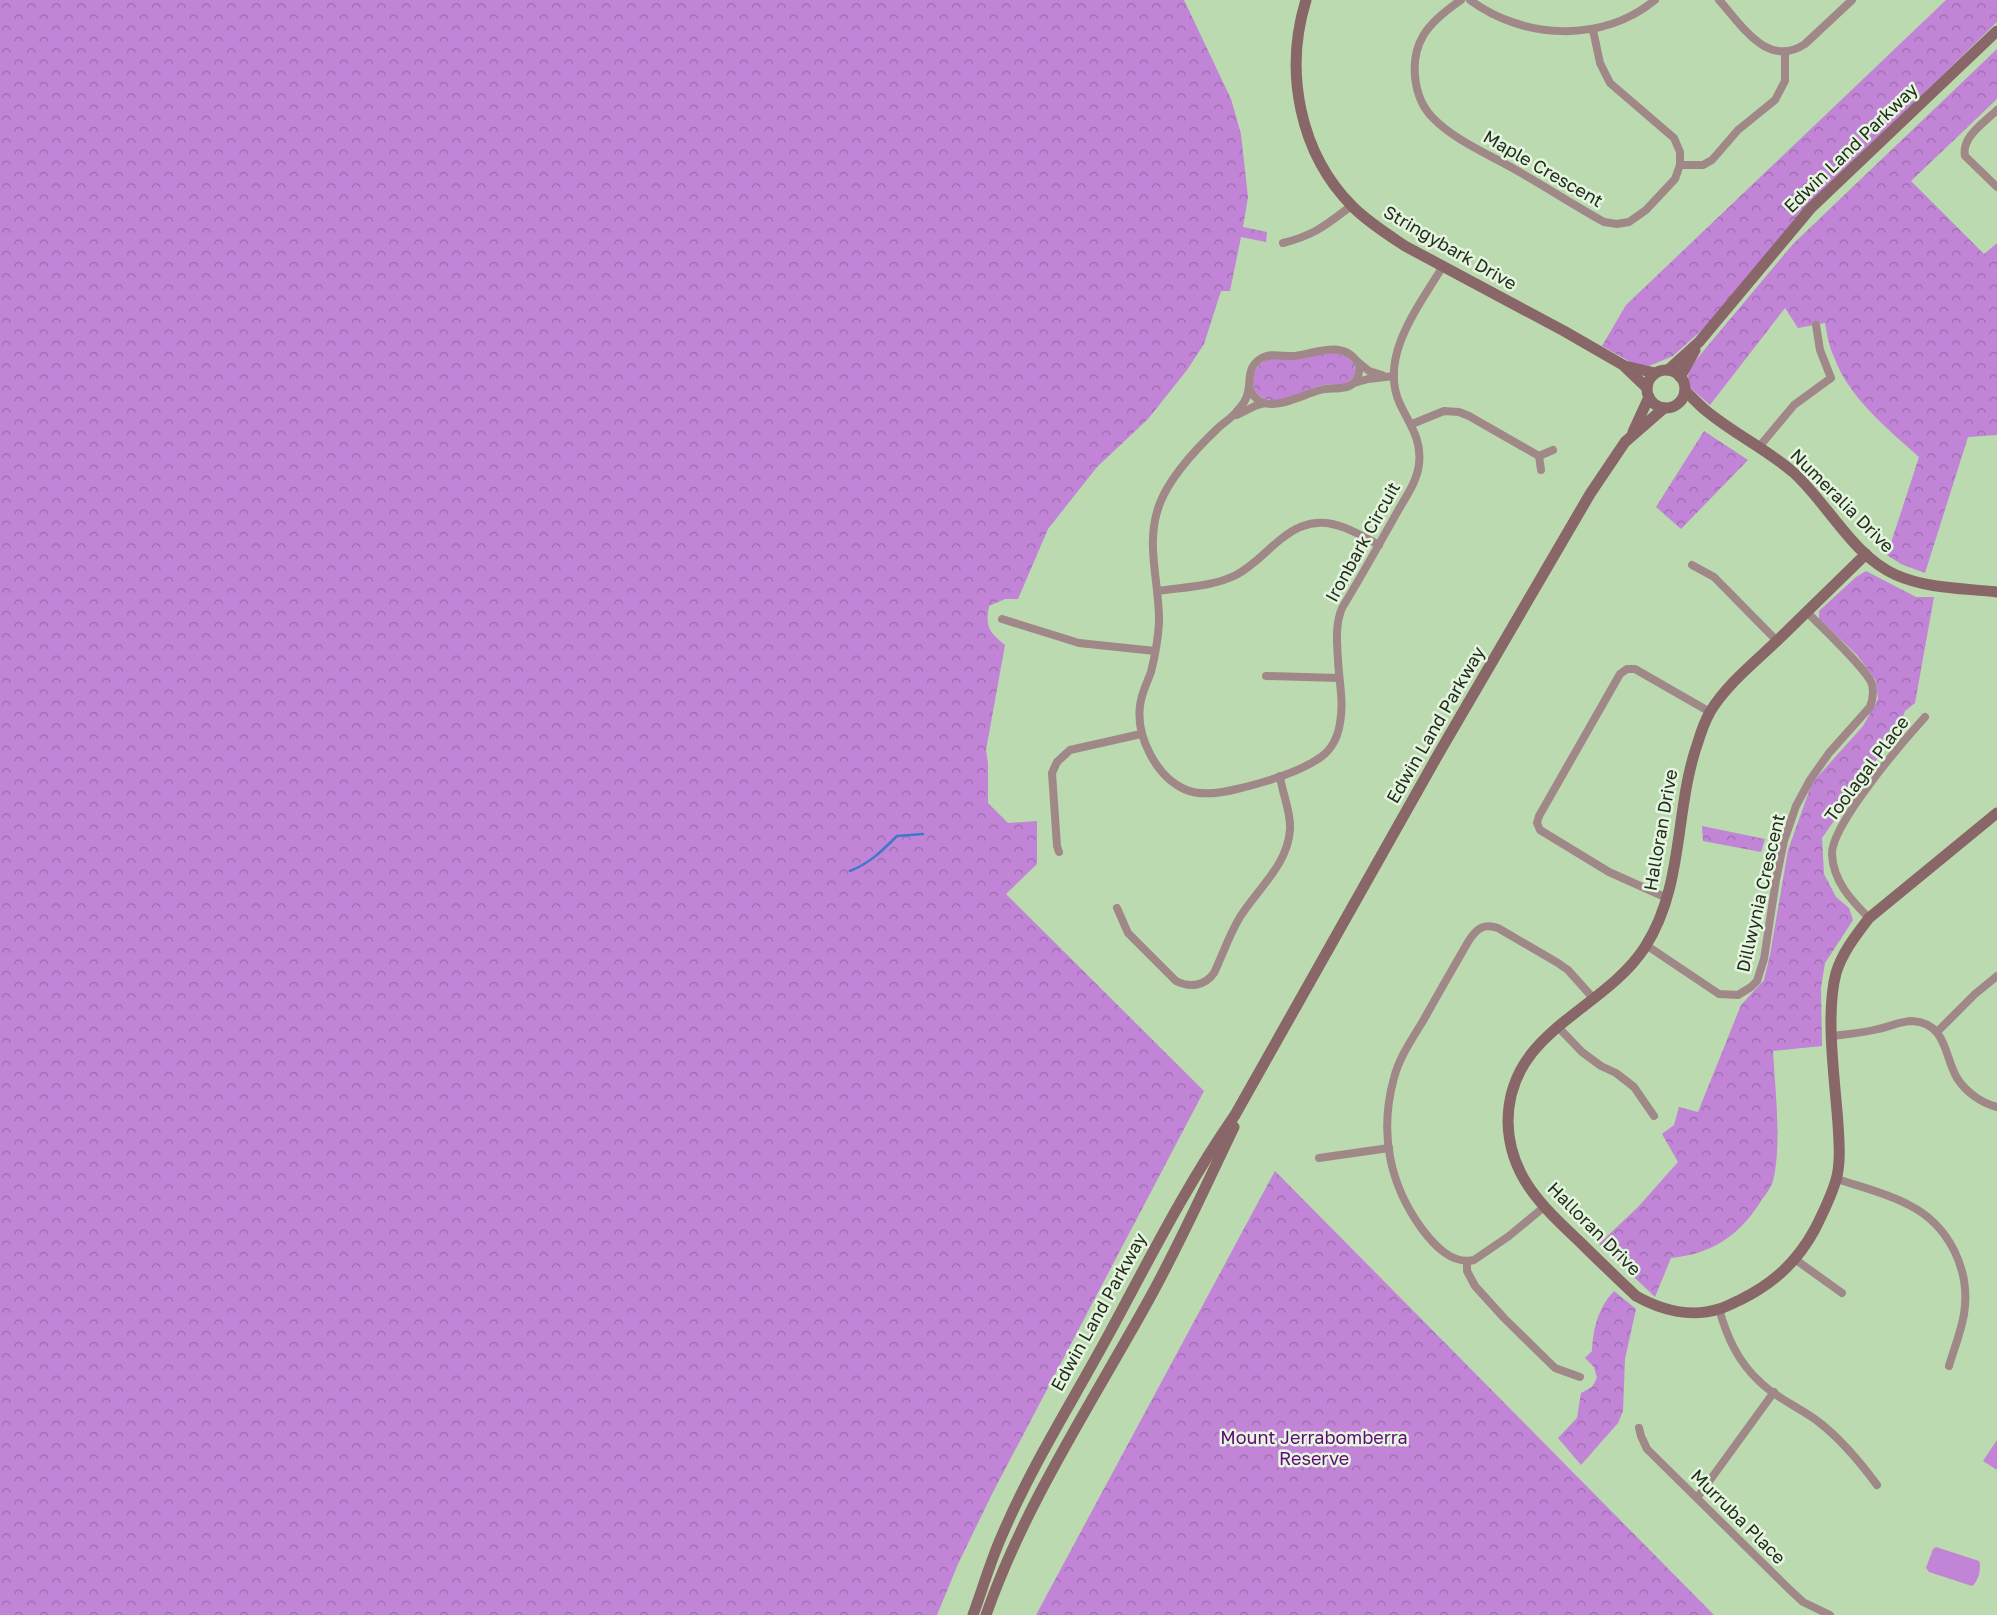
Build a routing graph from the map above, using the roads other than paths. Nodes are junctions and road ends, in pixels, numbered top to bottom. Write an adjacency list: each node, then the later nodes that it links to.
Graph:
1 (1306, 0): 13 (main road, Stringybark Drive)
2 (1462, 0): 11 (street, Maple Crescent)
3 (1470, 0): 7 (street)
4 (1656, 0): 7 (street)
5 (1719, 0): 9 (street)
6 (1852, 0): 9 (street)
7 (1592, 30): 11 (street)
8 (1997, 31): 17 (main road, Edwin Land Parkway)
9 (1785, 52): 11 (street)
10 (1997, 110): 12 (street)
11 (1680, 165)
12 (1997, 187)
13 (1352, 206): 14 (street); 15 (main road, Stringybark Drive)
14 (1283, 243)
15 (1443, 266): 19 (main road, Stringybark Drive); 22 (street, Ironbark Circuit)
16 (1816, 325): 35 (street)
17 (1699, 342): 20 (main road, Edwin Land Parkway); 23 (main road, Edwin Land Parkway)
18 (1358, 362): 22 (street, Ironbark Circuit); 24 (street); 25 (street, Ironbark Circuit)
19 (1623, 365): 21 (main road, Stringybark Drive); 27 (main road, Stringybark Drive)
20 (1668, 370): 21 (main road); 23 (main road)
21 (1655, 374): 27 (main road)
22 (1394, 376): 24 (street, Ironbark Circuit); 33 (street, Ironbark Circuit)
23 (1680, 377): 26 (main road)
24 (1353, 384): 29 (street, Ironbark Circuit)
25 (1248, 387): 29 (street); 32 (street, Ironbark Circuit)
26 (1685, 391): 28 (main road); 31 (main road, Numeralia Drive)
27 (1648, 392): 30 (main road); 34 (main road, Edwin Land Parkway)
28 (1678, 403): 30 (main road); 31 (main road, Numeralia Drive)
29 (1267, 404): 32 (street, Ironbark Circuit)
30 (1664, 408): 34 (main road, Edwin Land Parkway)
31 (1703, 409): 35 (main road, Numeralia Drive)
32 (1232, 416): 42 (street, Ironbark Circuit)
33 (1412, 424): 37 (street); 39 (street, Ironbark Circuit)
34 (1631, 436): 65 (main road, Edwin Land Parkway)
35 (1759, 447): 40 (main road, Numeralia Drive)
36 (1553, 450): 37 (street)
37 (1539, 456): 38 (street)
38 (1541, 470)
39 (1379, 545): 42 (street); 49 (street, Ironbark Circuit)
40 (1866, 554): 43 (main road, Numeralia Drive); 44 (main road, Halloran Drive)
41 (1692, 565): 46 (street)
42 (1157, 590): 47 (street, Ironbark Circuit)
43 (1997, 592)
44 (1808, 612): 46 (main road, Halloran Drive); 59 (street, Dillwynia Crescent)
45 (1002, 618): 47 (street)
46 (1777, 641): 50 (main road, Halloran Drive)
47 (1155, 651): 52 (street, Ironbark Circuit)
48 (1266, 676): 49 (street)
49 (1339, 678): 53 (street, Ironbark Circuit)
50 (1710, 712): 56 (main road, Halloran Drive); 56 (street)
51 (1925, 717): 58 (street, Toolagal Place)
52 (1141, 734): 53 (street, Ironbark Circuit); 55 (street)
53 (1280, 776): 57 (street)
54 (1997, 813): 58 (main road, Halloran Drive)
55 (1059, 852)
56 (1667, 898): 59 (main road, Halloran Drive)
57 (1117, 908)
58 (1869, 918): 64 (main road, Halloran Drive)
59 (1646, 946): 61 (main road, Halloran Drive)
60 (1997, 976): 63 (street)
61 (1593, 998): 62 (main road, Halloran Drive); 68 (street)
62 (1557, 1026): 67 (street); 71 (main road, Halloran Drive)
63 (1937, 1032): 64 (street); 66 (street)
64 (1832, 1036): 70 (main road, Halloran Drive)
65 (1280, 1037): 82 (main road, Edwin Land Parkway); 83 (main road, Edwin Land Parkway)
66 (1997, 1107)
67 (1654, 1116)
68 (1389, 1148): 69 (street); 73 (street)
69 (1319, 1158)
70 (1837, 1179): 72 (main road, Halloran Drive); 76 (street)
71 (1544, 1207): 73 (street); 75 (main road, Halloran Drive)
72 (1796, 1260): 74 (street); 75 (main road, Halloran Drive)
73 (1468, 1261): 77 (street)
74 (1842, 1293)
75 (1720, 1309): 78 (street)
76 (1949, 1366)
77 (1580, 1377)
78 (1774, 1392): 80 (street); 81 (street)
79 (1639, 1428): 81 (street, Murruba Place)
80 (1877, 1485)
81 (1697, 1498): 84 (street, Murruba Place)
82 (973, 1615)
83 (986, 1615)
84 (1830, 1615)

